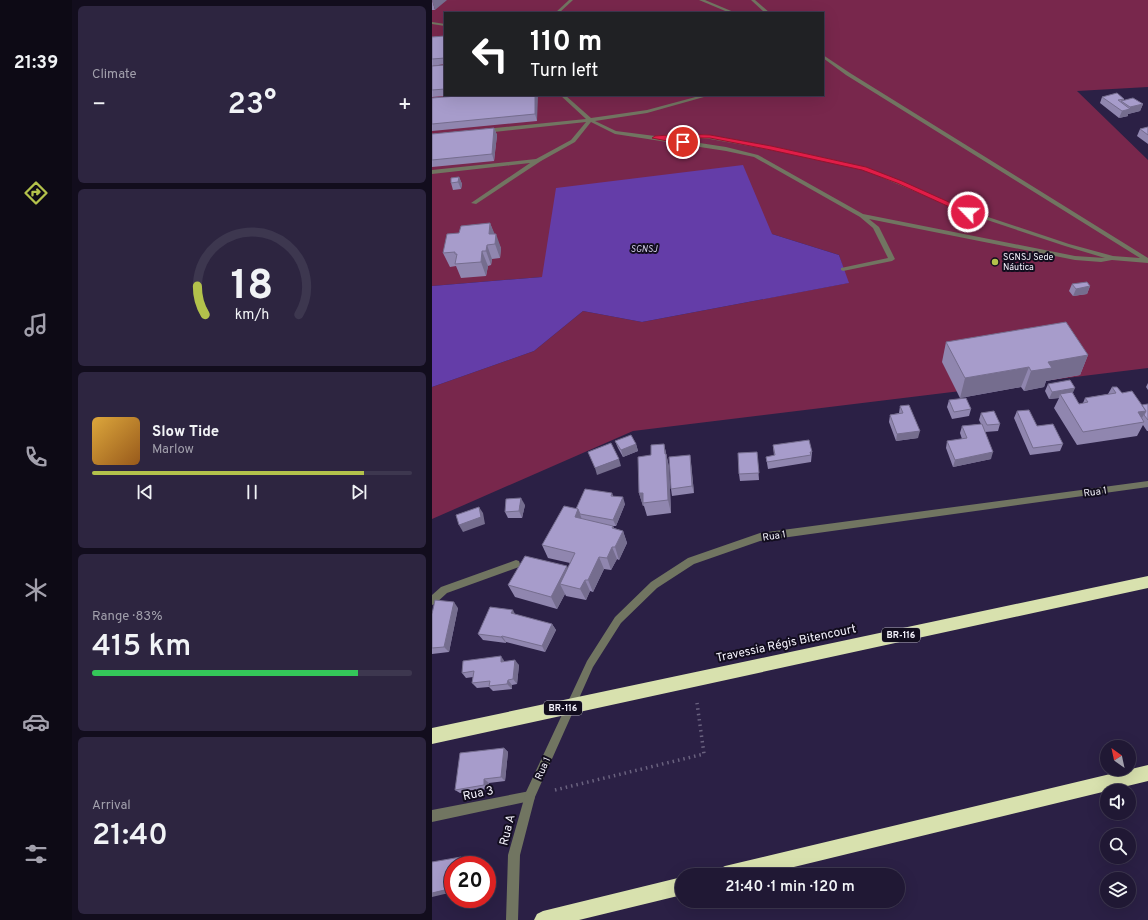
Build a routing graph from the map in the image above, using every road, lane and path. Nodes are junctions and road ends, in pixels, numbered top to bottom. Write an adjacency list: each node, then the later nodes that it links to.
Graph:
1 (571, 0): 4 (street)
2 (701, 0): 5 (street)
3 (752, 0): 6 (street)
4 (558, 12)
5 (731, 12)
6 (767, 12)
7 (432, 23): 8 (street)
8 (444, 26)
9 (824, 58): 20 (street)
10 (563, 96): 12 (street)
11 (705, 96): 12 (street)
12 (590, 120): 13 (street); 14 (street); 15 (street)
13 (479, 132)
14 (655, 138): 18 (street); 19 (street)
15 (539, 160): 16 (street); 17 (street)
16 (432, 172)
17 (474, 203)
18 (862, 216): 19 (street); 21 (street)
19 (1113, 258): 20 (street)
20 (1148, 261)
21 (844, 269)
22 (1148, 484): 29 (street, Rua 1)
23 (516, 564): 25 (street)
24 (1148, 582): 26 (highway, Travessia Régis Bitencourt / BR-116)
25 (432, 601)
26 (694, 680): 27 (highway, Travessia Régis Bitencourt / BR-116); 29 (path)
27 (432, 736)
28 (1148, 773): 31 (highway)
29 (530, 796): 30 (street, Rua 3); 33 (street, Rua A)
30 (432, 816)
31 (752, 868)
32 (675, 888): 34 (highway)
33 (512, 920)
34 (543, 920)

